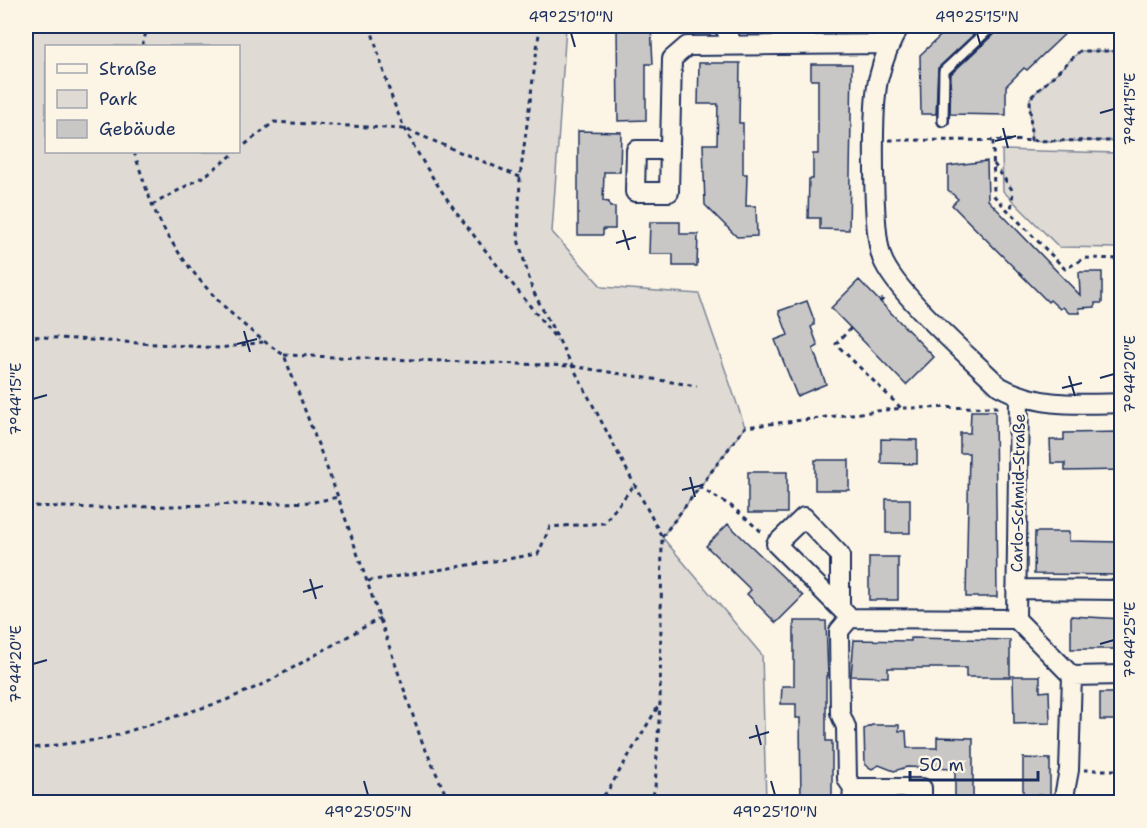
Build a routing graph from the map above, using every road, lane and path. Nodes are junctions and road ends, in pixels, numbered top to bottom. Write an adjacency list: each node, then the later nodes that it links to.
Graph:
1 (148, 26): 8 (path)
2 (370, 26): 12 (path)
3 (540, 26): 22 (path)
4 (724, 26): 9 (street)
5 (900, 26): 7 (street)
6 (992, 26): 11 (lane)
7 (888, 44): 9 (street); 13 (street)
8 (142, 45)
9 (733, 45): 18 (street)
10 (1122, 51): 15 (path)
11 (943, 121)
12 (405, 129): 17 (path); 22 (path); 29 (path)
13 (876, 140): 14 (path); 33 (street)
14 (993, 141): 15 (path); 21 (path)
15 (1031, 141): 16 (path)
16 (1122, 141)
17 (240, 149)
18 (670, 150)
19 (134, 153): 23 (path)
20 (234, 153): 23 (path)
21 (994, 164): 24 (path); 24 (path)
22 (520, 177): 29 (path)
23 (152, 205): 28 (path)
24 (1011, 212): 25 (path)
25 (1122, 259)
26 (850, 328): 35 (path)
27 (26, 336): 28 (path)
28 (264, 342): 30 (path)
29 (562, 347): 31 (path)
30 (284, 355): 31 (path); 38 (path)
31 (571, 366): 32 (path); 36 (path)
32 (697, 386)
33 (1019, 397): 34 (street); 35 (path); 43 (street, Carlo-Schmid-Straße)
34 (1122, 403)
35 (902, 408): 37 (path)
36 (635, 484): 40 (path); 42 (path)
37 (699, 487): 40 (path); 41 (path)
38 (338, 496): 39 (path); 42 (path)
39 (26, 506)
40 (662, 537): 50 (path)
41 (776, 544): 45 (street); 45 (street)
42 (368, 581): 46 (path)
43 (1016, 589): 44 (street, Carlo-Schmid-Straße); 47 (street, Carlo-Schmid-Straße)
44 (1122, 590)
45 (845, 612): 47 (street); 54 (street)
46 (380, 618): 51 (path); 55 (path)
47 (1016, 619): 49 (street)
48 (1122, 675): 49 (street)
49 (1072, 676): 52 (street)
50 (660, 703): 56 (path); 57 (path)
51 (26, 749)
52 (1069, 770): 53 (path); 59 (street)
53 (1122, 770)
54 (853, 795): 58 (street)
55 (449, 802)
56 (597, 802)
57 (651, 802)
58 (922, 802)
59 (1063, 802)

